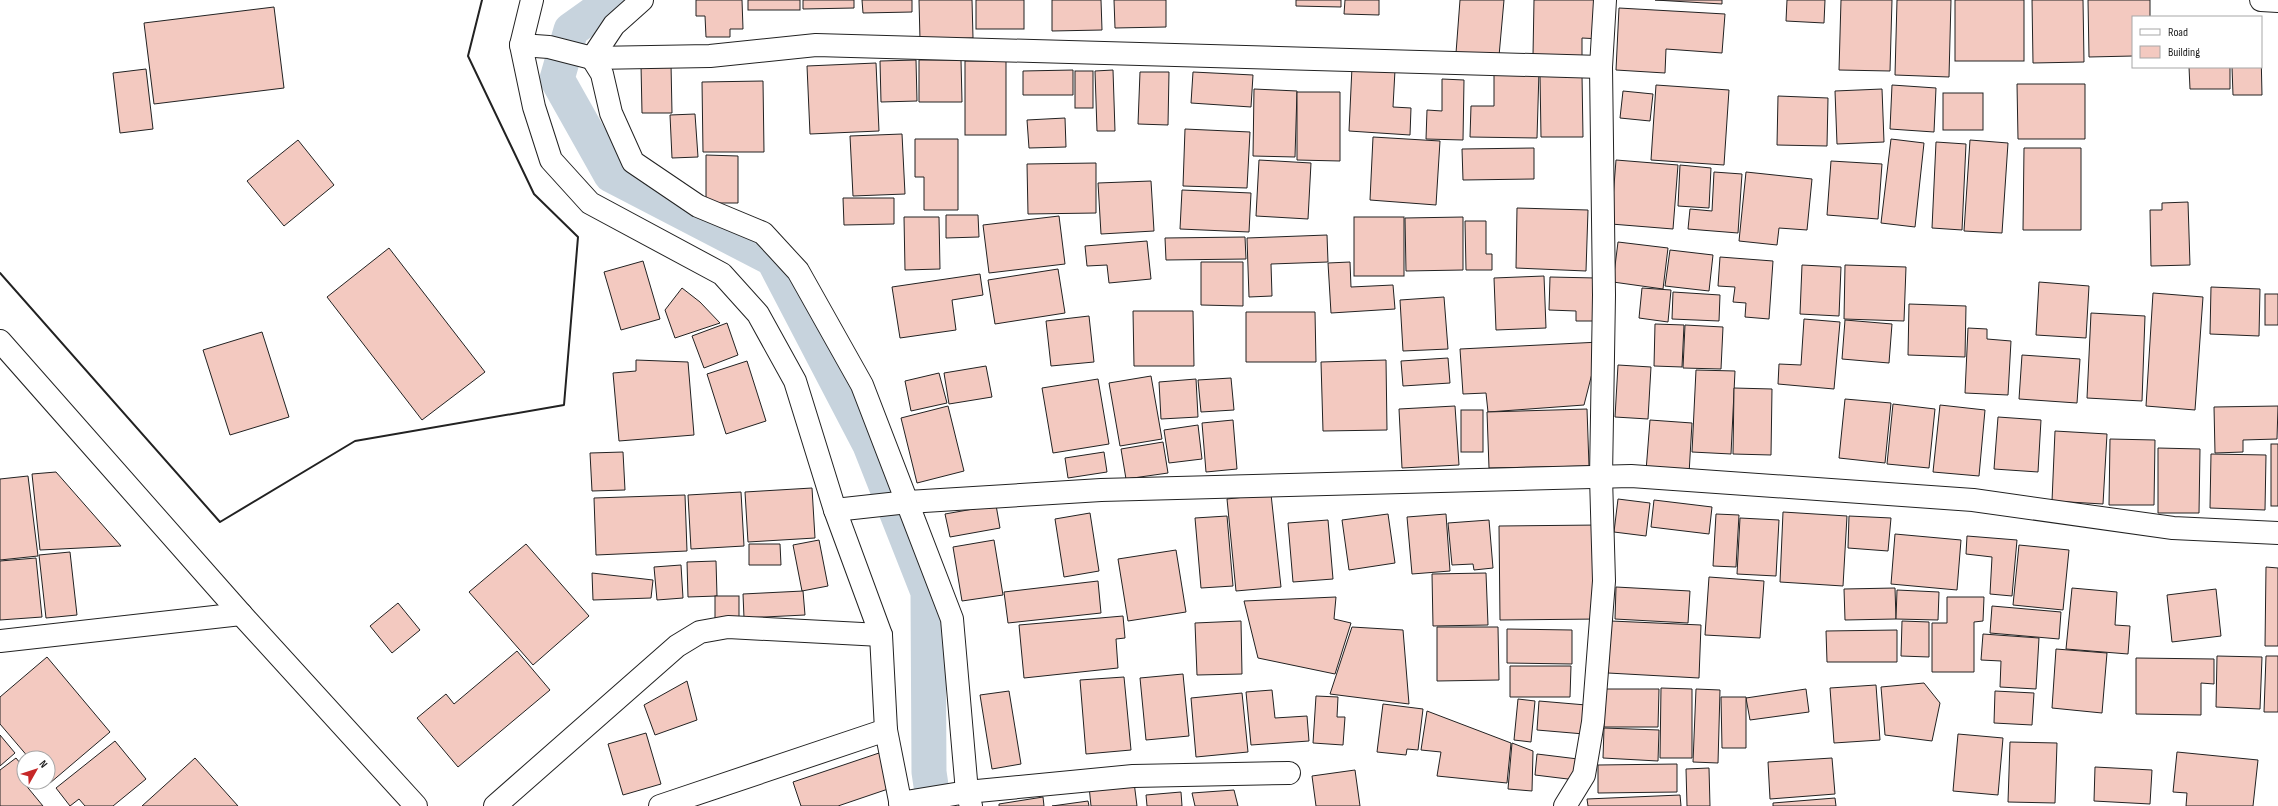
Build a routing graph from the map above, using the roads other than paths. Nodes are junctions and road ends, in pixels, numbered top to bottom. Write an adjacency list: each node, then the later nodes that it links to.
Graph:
1 (532, 0): 6 (street)
2 (642, 0): 7 (street)
3 (1605, 0): 8 (street)
4 (2261, 0): 5 (street)
5 (2278, 1)
6 (521, 45): 7 (street); 12 (street)
7 (592, 58): 8 (street); 11 (street)
8 (1601, 67): 10 (street)
9 (0, 341): 14 (street)
10 (1601, 477): 11 (street); 13 (street); 24 (street)
11 (908, 502): 12 (street); 19 (street)
12 (835, 510): 15 (street)
13 (2278, 533)
14 (241, 614): 16 (street); 21 (street)
15 (882, 635): 17 (street); 22 (street)
16 (0, 641)
17 (886, 730): 20 (street); 23 (street)
18 (1290, 773): 19 (street)
19 (969, 799): 20 (street)
20 (900, 804)
21 (416, 806)
22 (495, 806)
23 (660, 806)
24 (1565, 806)

